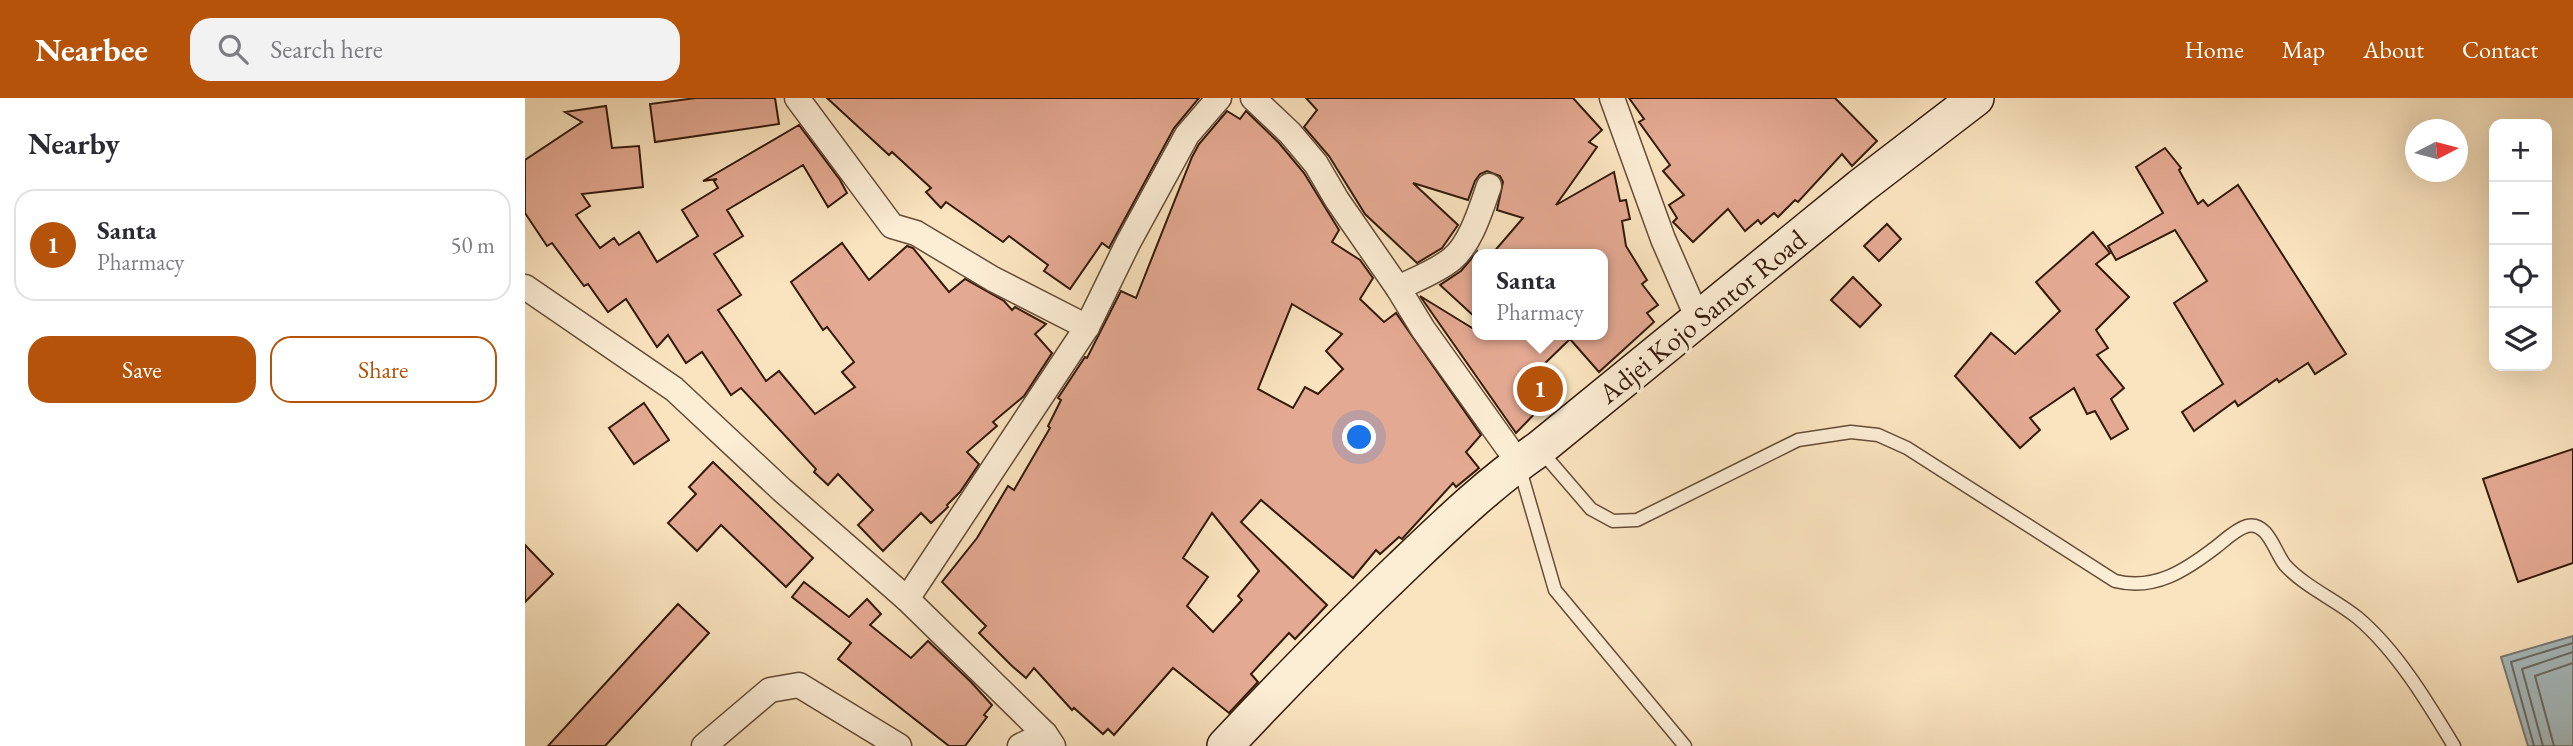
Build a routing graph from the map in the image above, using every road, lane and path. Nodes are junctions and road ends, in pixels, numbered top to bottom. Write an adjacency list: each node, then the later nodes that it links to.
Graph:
1 (797, 98): 10 (street)
2 (1219, 98): 10 (street)
3 (1253, 98): 8 (street)
4 (1612, 98): 9 (street)
5 (1976, 98): 9 (street, Adjei Kojo Santor Road)
6 (1489, 186): 8 (street)
7 (525, 288): 12 (street)
8 (1398, 288): 11 (street)
9 (1698, 319): 11 (street, Adjei Kojo Santor Road)
10 (1087, 327): 12 (street)
11 (1529, 455): 17 (street, Adjei Kojo Santor Road); 18 (lane); 19 (lane)
12 (907, 599): 13 (street)
13 (1049, 740): 16 (street)
14 (704, 746): 15 (street)
15 (899, 746)
16 (1020, 746)
17 (1225, 746)
18 (1685, 746)
19 (2454, 746)

